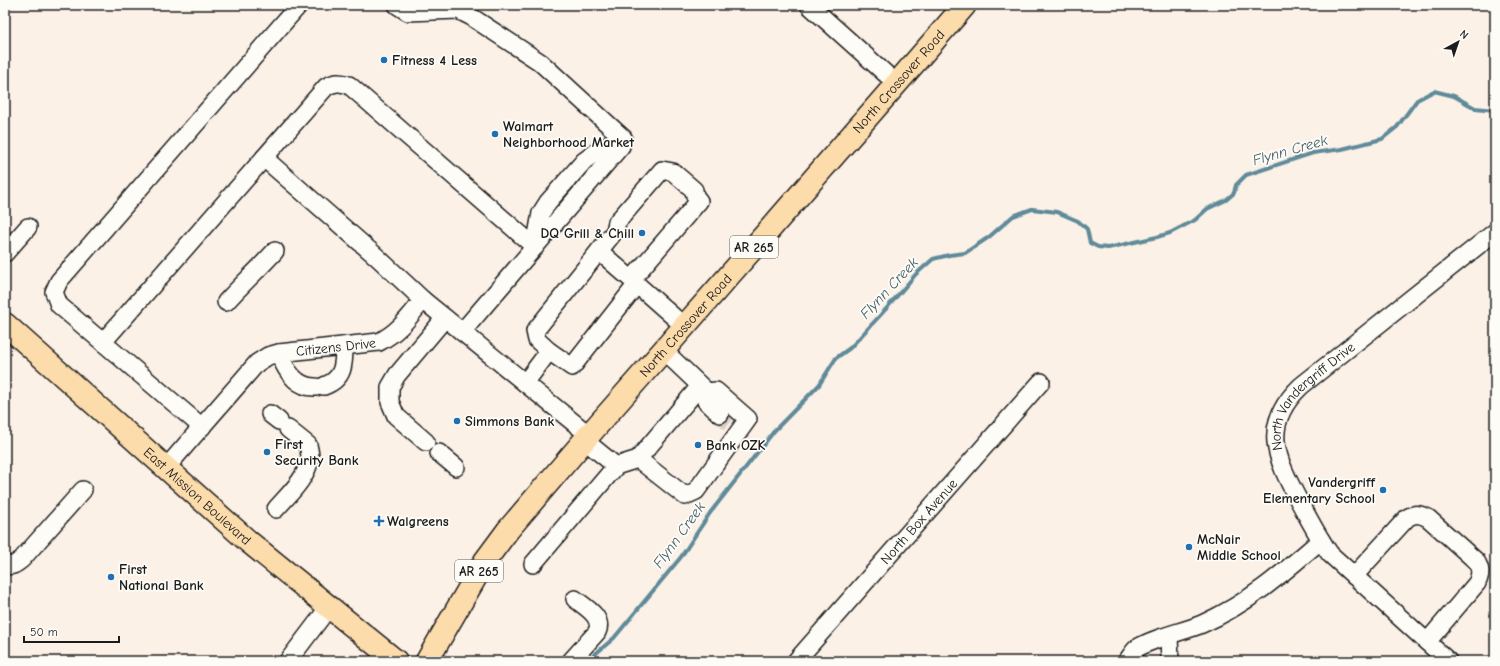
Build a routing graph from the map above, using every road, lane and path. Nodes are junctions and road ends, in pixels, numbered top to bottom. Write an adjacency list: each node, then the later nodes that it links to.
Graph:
1 (299, 5): 20 (street)
2 (397, 5): 9 (street)
3 (809, 5): 5 (street)
4 (965, 5): 5 (main road, North Crossover Road / AR 265)
5 (896, 83): 18 (main road, North Crossover Road / AR 265)
6 (264, 158): 9 (street); 14 (street); 20 (street)
7 (28, 227): 11 (street)
8 (1495, 232): 40 (street, North Vandergriff Drive)
9 (535, 247): 19 (street)
10 (599, 251): 13 (street); 13 (street); 23 (street)
11 (5, 253)
12 (278, 254): 15 (street)
13 (635, 282): 18 (street); 23 (street)
14 (423, 300): 16 (street); 21 (street, Citizens Drive)
15 (226, 302)
16 (445, 318): 19 (street); 32 (street)
17 (5, 324): 37 (main road, East Mission Boulevard)
18 (684, 326): 22 (main road, North Crossover Road / AR 265)
19 (462, 332): 26 (street)
20 (103, 342): 30 (street)
21 (344, 346): 24 (street, Citizens Drive); 24 (street)
22 (663, 350): 27 (street); 31 (main road, North Crossover Road / AR 265)
23 (549, 351): 26 (street)
24 (279, 353): 30 (street, Citizens Drive)
25 (1041, 382): 52 (street, North Box Avenue)
26 (525, 383): 31 (street)
27 (703, 389): 29 (street); 29 (street); 34 (street)
28 (279, 422): 39 (street)
29 (730, 422): 34 (street)
30 (202, 427): 37 (street, Citizens Drive)
31 (586, 437): 35 (street); 50 (main road, North Crossover Road / AR 265)
32 (426, 442)
33 (439, 453): 36 (street)
34 (638, 460): 35 (street)
35 (616, 466): 42 (street)
36 (456, 467)
37 (165, 468): 45 (main road, East Mission Boulevard)
38 (83, 490): 41 (street)
39 (276, 509)
40 (1321, 540): 43 (street, North Vandergriff Drive); 46 (street)
41 (5, 564)
42 (533, 564)
43 (1354, 576): 47 (street, North Vandergriff Drive); 47 (street)
44 (575, 599): 51 (street)
45 (329, 607): 48 (street); 49 (main road, East Mission Boulevard)
46 (1169, 636): 53 (street); 54 (street)
47 (1427, 642): 55 (street, North Vandergriff Drive)
48 (288, 661)
49 (396, 661)
50 (427, 661)
51 (571, 661)
52 (796, 661)
53 (1127, 661)
54 (1170, 661)
55 (1448, 661)

